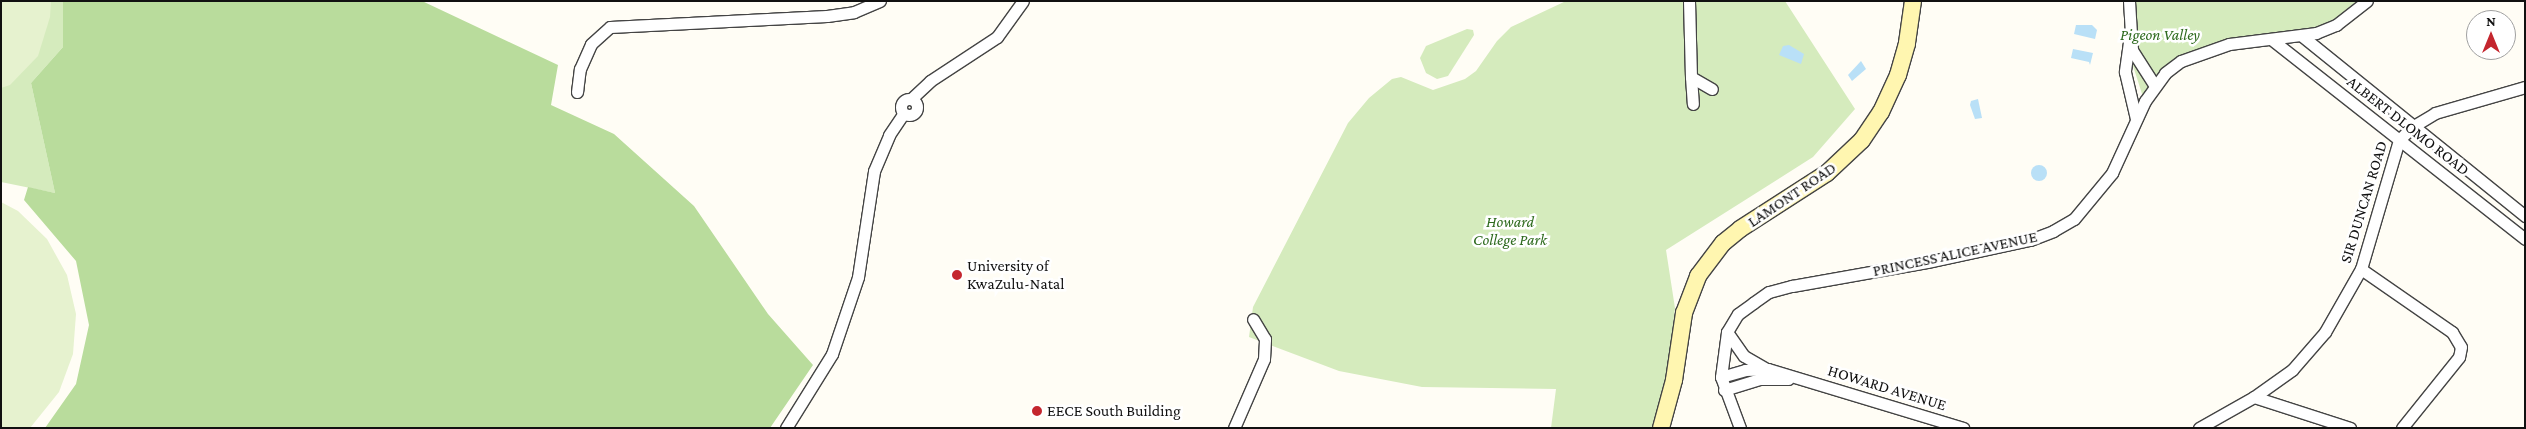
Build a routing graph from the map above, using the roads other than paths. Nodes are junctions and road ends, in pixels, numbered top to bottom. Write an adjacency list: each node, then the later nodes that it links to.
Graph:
1 (880, 1): 14 (street)
2 (1023, 1): 29 (street)
3 (1689, 1): 10 (street)
4 (1913, 1): 31 (street, LAMONT ROAD)
5 (2129, 1): 9 (street)
6 (2367, 1): 7 (street, PRINCESS ALICE AVENUE)
7 (2302, 36): 8 (street, PRINCESS ALICE AVENUE); 17 (street, ALBERT DLOMO ROAD)
8 (2271, 39): 11 (street, PRINCESS ALICE AVENUE); 18 (street, ALBERT DLOMO ROAD)
9 (2130, 42): 11 (street); 16 (street)
10 (1691, 77): 13 (street); 15 (street)
11 (2155, 86): 16 (street, PRINCESS ALICE AVENUE)
12 (2525, 87): 17 (street, SIR DUNCAN ROAD)
13 (1712, 89)
14 (577, 92)
15 (1693, 104)
16 (2136, 119): 23 (street, PRINCESS ALICE AVENUE)
17 (2412, 127): 18 (street, SIR DUNCAN ROAD); 19 (street, ALBERT DLOMO ROAD)
18 (2399, 140): 20 (street, ALBERT DLOMO ROAD); 21 (street, SIR DUNCAN ROAD)
19 (2525, 216)
20 (2525, 239)
21 (2361, 269): 28 (street, SIR DUNCAN ROAD); 36 (street)
22 (1253, 319): 30 (street)
23 (1727, 332): 24 (street, HOWARD AVENUE); 25 (street, PRINCESS ALICE AVENUE)
24 (1768, 369): 25 (street, HOWARD AVENUE); 26 (street, HOWARD AVENUE)
25 (1720, 377): 27 (street, PRINCESS ALICE AVENUE)
26 (1801, 380): 27 (street, HOWARD AVENUE); 33 (street, HOWARD AVENUE)
27 (1724, 390): 32 (street)
28 (2254, 397): 34 (street, SIR DUNCAN ROAD); 35 (street)
29 (786, 428)
30 (1234, 428)
31 (1661, 428)
32 (1740, 428)
33 (1963, 428)
34 (2199, 428)
35 (2350, 428)
36 (2402, 428)

